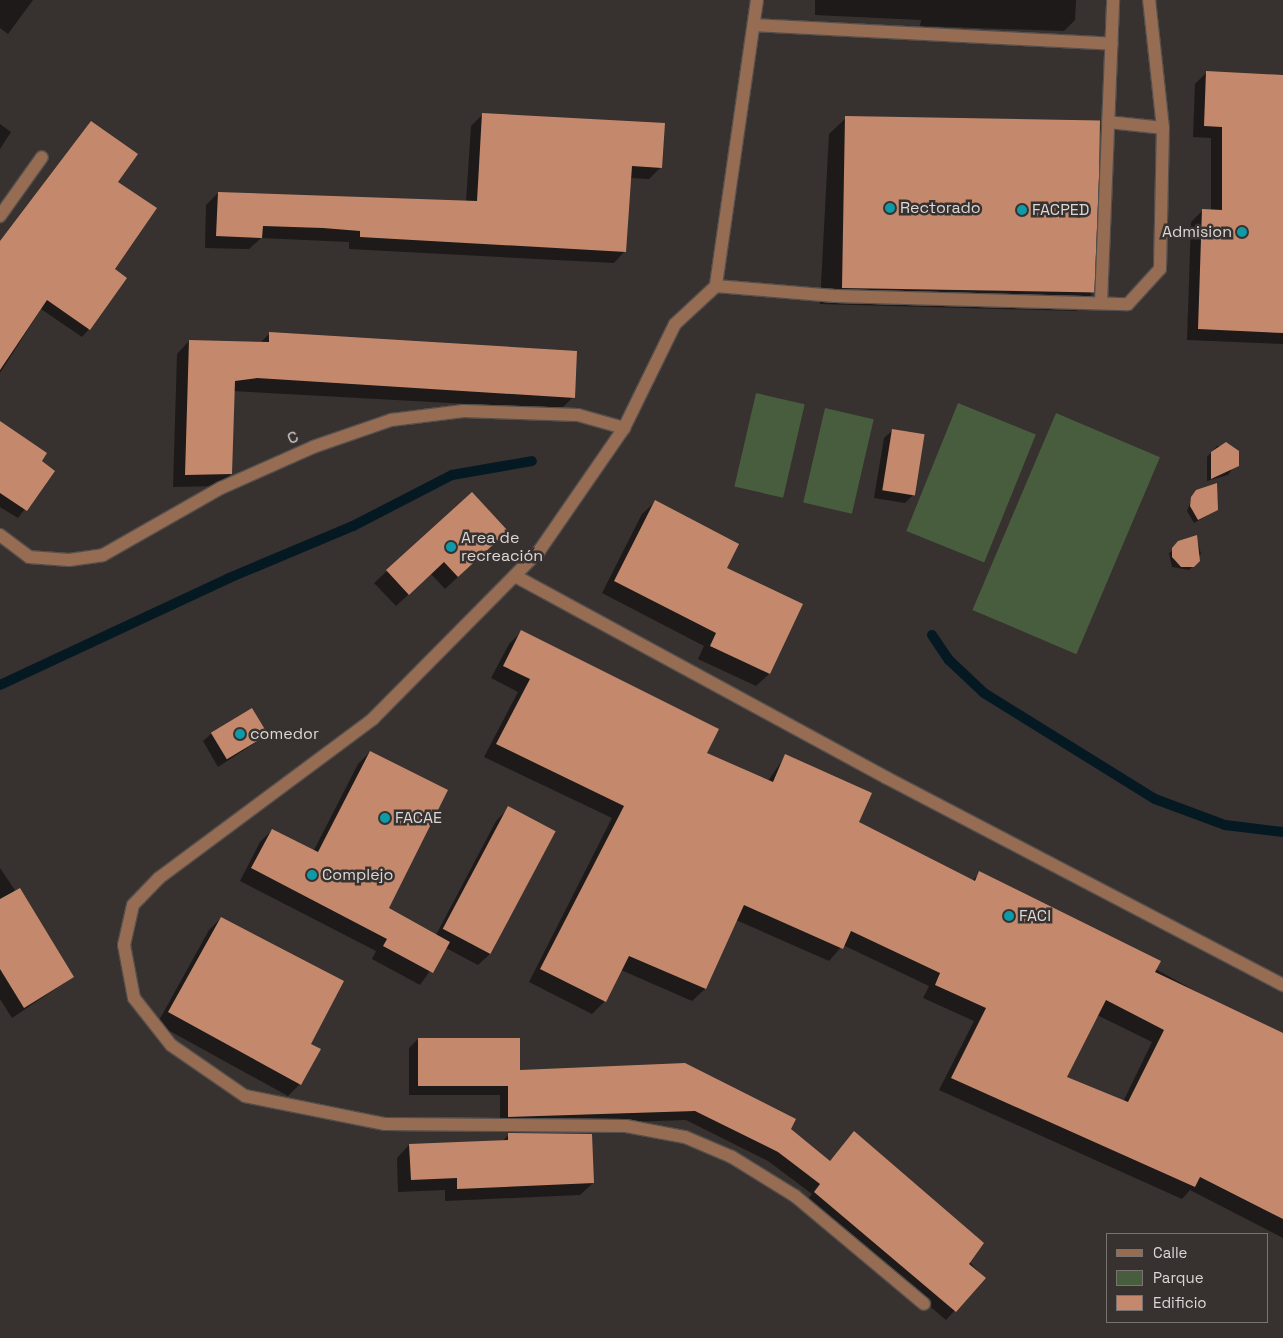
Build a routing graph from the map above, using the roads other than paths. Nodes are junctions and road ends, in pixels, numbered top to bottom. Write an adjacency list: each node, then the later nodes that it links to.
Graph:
1 (757, 0): 4 (street)
2 (1113, 0): 5 (street)
3 (1149, 0): 7 (street)
4 (754, 25): 5 (street); 10 (street)
5 (1111, 44): 6 (street)
6 (1108, 122): 7 (street); 11 (street)
7 (1163, 128): 11 (street)
8 (42, 157): 9 (street)
9 (0, 216)
10 (716, 286): 11 (street); 12 (street)
11 (1101, 303)
12 (624, 428): 13 (street, C); 14 (street)
13 (0, 535)
14 (515, 576): 15 (street); 16 (street)
15 (1283, 985)
16 (924, 1304)

